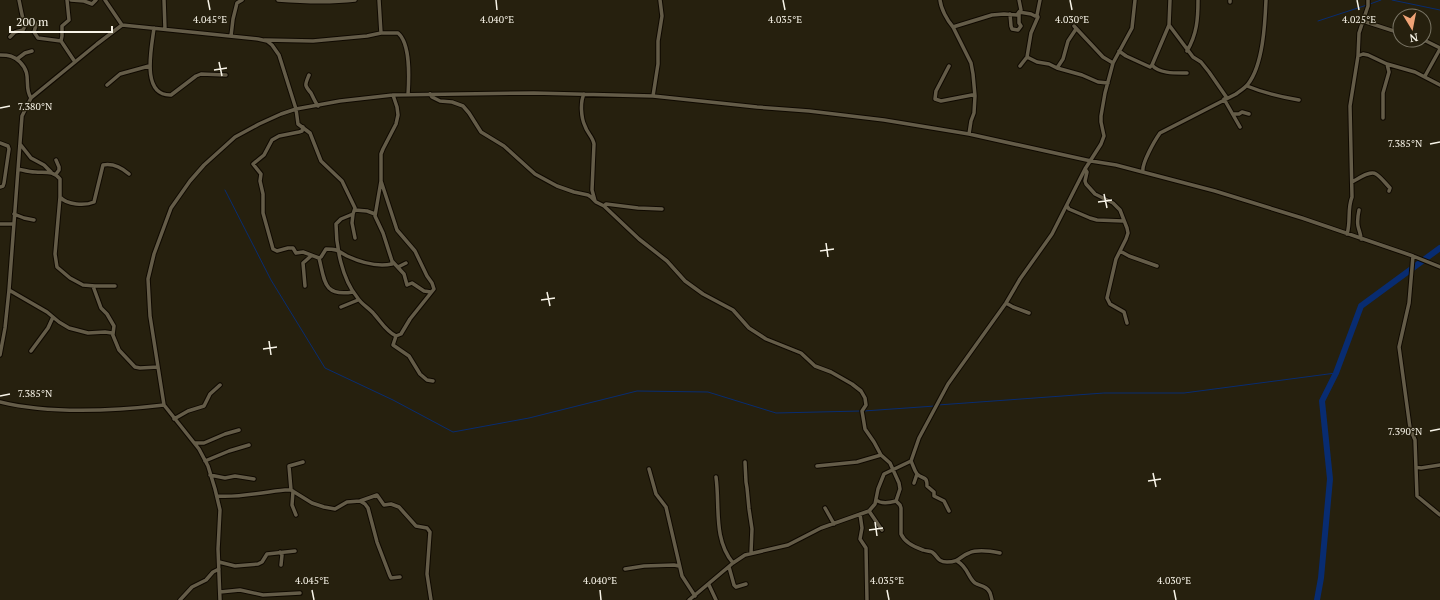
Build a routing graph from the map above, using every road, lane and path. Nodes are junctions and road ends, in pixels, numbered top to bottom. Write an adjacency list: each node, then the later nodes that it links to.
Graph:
1 (19, 0): 24 (street)
2 (67, 0): 35 (street)
3 (71, 0): 4 (street)
4 (96, 0)
5 (105, 0): 25 (street)
6 (164, 0): 29 (street)
7 (242, 0): 32 (street)
8 (278, 0): 9 (street)
9 (356, 0)
10 (379, 0): 31 (street)
11 (660, 0): 66 (street)
12 (940, 0): 27 (street)
13 (1019, 0): 20 (street)
14 (1040, 0): 22 (street)
15 (1135, 0): 39 (street)
16 (1170, 0): 26 (street)
17 (1198, 0): 40 (street)
18 (1266, 0): 61 (street)
19 (1368, 0): 23 (street)
20 (1019, 12): 21 (street); 21 (street); 22 (street)
21 (1010, 14): 27 (street)
22 (1037, 15): 44 (street)
23 (1363, 19): 30 (street); 37 (street)
24 (24, 20): 33 (street); 35 (street)
25 (122, 25): 28 (street); 46 (street)
26 (1169, 25): 40 (street); 49 (street)
27 (953, 27): 67 (street)
28 (154, 28): 29 (street); 50 (street)
29 (165, 29): 32 (street)
30 (1392, 30)
31 (381, 33): 34 (street); 65 (street)
32 (231, 36): 34 (street)
33 (10, 37)
34 (258, 39): 72 (street)
35 (61, 41): 46 (street)
36 (1440, 48): 57 (street)
37 (1358, 49): 41 (street); 43 (street)
38 (32, 51): 45 (street)
39 (1119, 51): 47 (street); 49 (street)
40 (1187, 51): 69 (street)
41 (1363, 54): 43 (street); 48 (street)
42 (0, 55): 45 (street)
43 (1358, 56): 89 (street)
44 (1027, 57): 52 (street); 53 (street)
45 (17, 59): 68 (street)
46 (75, 62): 68 (street)
47 (1113, 63): 53 (street); 58 (street)
48 (1387, 64): 57 (street); 75 (street)
49 (1152, 65): 54 (street)
50 (149, 66): 55 (street); 59 (street)
51 (949, 66): 67 (street)
52 (1020, 66)
53 (1057, 68): 58 (street)
54 (1187, 73)
55 (226, 75)
56 (309, 75): 71 (street)
57 (1425, 76): 60 (street)
58 (1108, 83): 82 (street)
59 (107, 85)
60 (1440, 85)
61 (1247, 86): 69 (street); 70 (street)
62 (430, 94): 63 (street); 65 (street); 93 (street)
63 (584, 94): 66 (street); 93 (street)
64 (393, 95): 65 (street); 71 (street); 88 (street)
65 (408, 95)
66 (653, 96): 78 (street)
67 (975, 96): 78 (street)
68 (31, 98): 80 (street)
69 (1226, 99): 73 (street); 85 (street)
70 (1299, 100)
71 (318, 106): 72 (street)
72 (296, 110): 76 (street); 136 (street)
73 (1234, 114): 74 (street); 77 (street)
74 (1249, 114)
75 (1383, 118)
76 (303, 127): 98 (street); 110 (street)
77 (1240, 127)
78 (969, 134): 82 (street)
79 (0, 143): 90 (street)
80 (20, 144): 84 (street); 86 (street)
81 (56, 160): 86 (street)
82 (1091, 161): 83 (street); 85 (street)
83 (1085, 168): 95 (street); 102 (street)
84 (18, 169): 86 (street); 99 (street)
85 (1143, 172): 105 (street)
86 (54, 173): 92 (street)
87 (129, 174): 92 (street)
88 (381, 181): 100 (street); 123 (street)
89 (1352, 182): 91 (street); 105 (street)
90 (0, 187)
91 (1389, 191)
92 (60, 197): 118 (street)
93 (595, 200): 94 (street)
94 (604, 206): 96 (street); 145 (street)
95 (1067, 206): 102 (street); 125 (street)
96 (662, 209)
97 (1359, 210): 107 (street)
98 (354, 212): 100 (street); 106 (street); 108 (street)
99 (14, 214): 101 (street); 104 (street)
100 (375, 214): 113 (street)
101 (34, 220)
102 (1123, 221): 109 (street)
103 (0, 224): 104 (street)
104 (14, 224): 121 (street)
105 (1347, 234): 107 (street)
106 (355, 238)
107 (1361, 239): 111 (street)
108 (338, 250): 112 (street); 113 (street); 122 (street)
109 (1120, 251): 115 (street); 129 (street)
110 (311, 256): 112 (street); 120 (street)
111 (1413, 256): 117 (street); 153 (street)
112 (319, 258): 122 (street)
113 (392, 261): 116 (street)
114 (406, 263): 116 (street)
115 (1157, 266)
116 (398, 267): 123 (street)
117 (1440, 267)
118 (93, 286): 119 (street); 132 (street)
119 (114, 286)
120 (305, 286)
121 (9, 290): 128 (street); 131 (street)
122 (353, 292): 124 (street)
123 (432, 292): 133 (street)
124 (358, 300): 126 (street); 133 (street)
125 (1006, 303): 127 (street); 147 (street)
126 (341, 307)
127 (1029, 313)
128 (53, 317): 132 (street); 134 (street)
129 (1127, 323)
130 (0, 328): 131 (street)
131 (5, 328): 135 (street)
132 (114, 335): 136 (street)
133 (396, 336): 137 (street)
134 (31, 350)
135 (0, 355)
136 (158, 367): 140 (street)
137 (433, 381)
138 (220, 385): 141 (street)
139 (0, 402): 140 (street)
140 (164, 405): 141 (street)
141 (174, 419): 143 (street)
142 (239, 430): 143 (street)
143 (195, 443): 146 (street)
144 (249, 445): 146 (street)
145 (881, 456): 151 (street); 152 (street)
146 (205, 461): 156 (street)
147 (911, 461): 152 (street); 155 (street)
148 (303, 462): 160 (street)
149 (745, 462): 175 (street)
150 (1440, 465): 153 (street)
151 (817, 466)
152 (893, 468): 162 (street); 164 (street)
153 (1416, 468): 170 (street)
154 (649, 469): 181 (street)
155 (917, 474): 159 (street); 167 (street)
156 (210, 475): 158 (street); 161 (street)
157 (716, 477): 179 (street)
158 (254, 479)
159 (914, 483)
160 (292, 491): 161 (street); 163 (street); 169 (street)
161 (217, 496): 178 (street)
162 (876, 500): 164 (street); 166 (street)
163 (360, 501): 185 (street); 193 (street)
164 (896, 501): 177 (street)
165 (825, 508): 171 (street)
166 (869, 511): 168 (street); 172 (street)
167 (949, 511)
168 (860, 514): 171 (street); 196 (street)
169 (296, 515)
170 (1440, 515)
171 (834, 524): 175 (street)
172 (882, 530)
173 (295, 551): 174 (street)
174 (280, 552): 178 (street); 180 (street)
175 (751, 553): 179 (street)
176 (1000, 553): 177 (street)
177 (957, 561): 197 (street)
178 (219, 562): 184 (street)
179 (733, 564): 182 (street)
180 (282, 565)
181 (678, 566): 183 (street); 190 (street)
182 (729, 567): 186 (street); 187 (street)
183 (625, 569)
184 (219, 570): 188 (street); 191 (street)
185 (400, 577)
186 (746, 584)
187 (709, 585): 190 (street); 195 (street)
188 (220, 592): 189 (street); 192 (street)
189 (300, 594)
190 (695, 596): 194 (street)
191 (180, 600)
192 (220, 600)
193 (431, 600)
194 (689, 600)
195 (716, 600)
196 (867, 600)
197 (992, 600)

